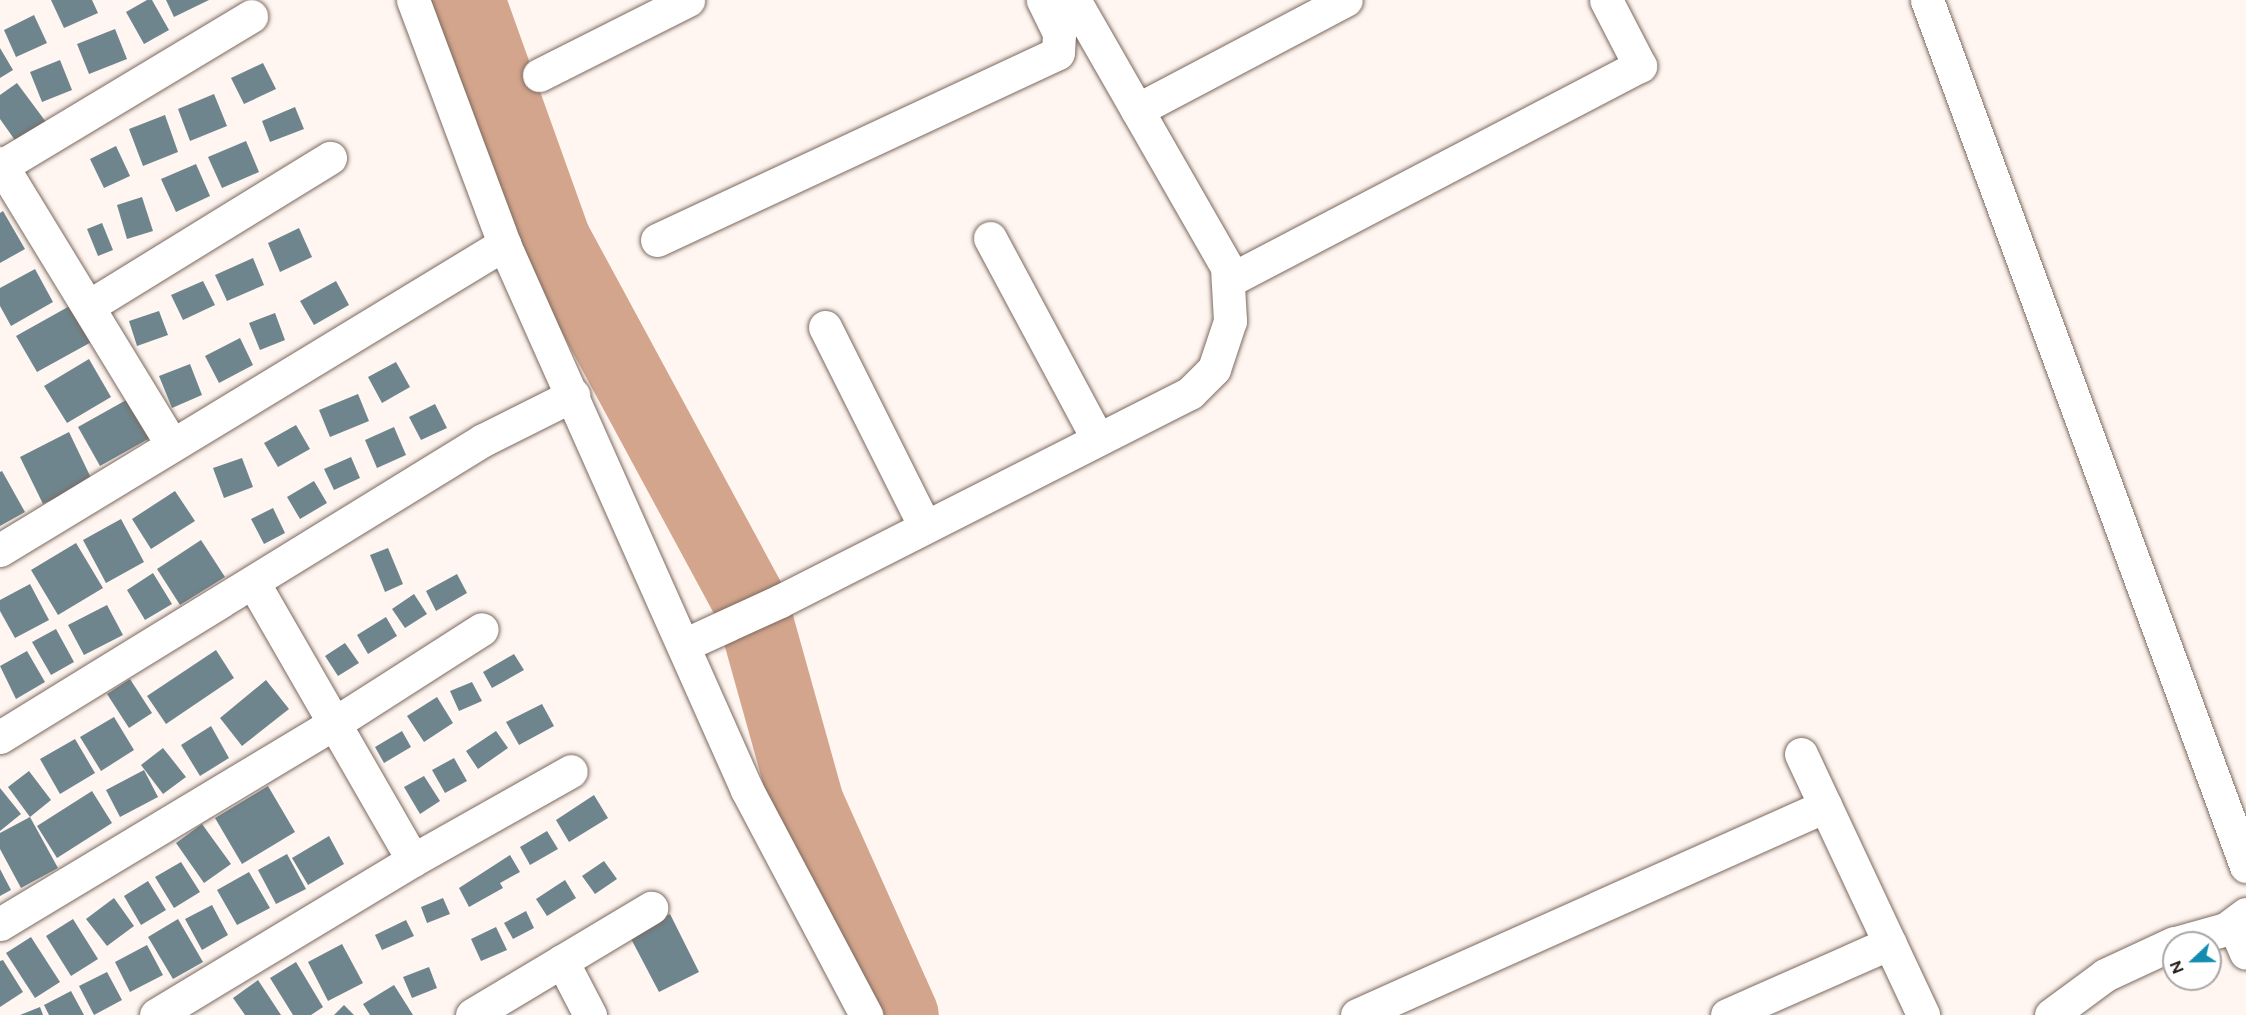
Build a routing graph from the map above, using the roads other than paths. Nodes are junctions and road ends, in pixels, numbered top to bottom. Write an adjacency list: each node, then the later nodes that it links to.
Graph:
1 (413, 0): 15 (street)
2 (688, 0): 9 (street)
3 (1043, 0): 14 (street)
4 (1074, 0): 10 (street)
5 (1346, 0): 10 (street)
6 (1606, 0): 16 (street)
7 (1927, 0): 33 (street)
8 (251, 16): 12 (street)
9 (539, 75)
10 (1137, 110): 16 (street)
11 (330, 158): 17 (street)
12 (1, 165): 17 (street)
13 (990, 238): 20 (street)
14 (657, 240)
15 (504, 244): 19 (street); 21 (street)
16 (1228, 282): 20 (street)
17 (89, 306): 21 (street)
18 (825, 327): 22 (street)
19 (573, 395): 24 (street); 26 (street)
20 (1098, 439): 22 (street)
21 (172, 445): 23 (street)
22 (924, 525): 26 (street)
23 (0, 550)
24 (253, 582): 27 (street); 28 (street)
25 (482, 629): 27 (street)
26 (684, 645): 45 (street)
27 (335, 723): 32 (street); 35 (street)
28 (0, 737)
29 (1801, 754): 31 (street)
30 (571, 771): 32 (street)
31 (1825, 806): 38 (street); 46 (street)
32 (413, 860): 42 (street)
33 (2246, 866)
34 (651, 908): 40 (street)
35 (0, 924)
36 (2242, 930): 37 (street)
37 (2222, 934)
38 (1890, 943): 47 (street); 48 (street)
39 (2162, 949): 41 (street)
40 (562, 961): 43 (street); 44 (street)
41 (2058, 1013)
42 (156, 1015)
43 (472, 1015)
44 (590, 1015)
45 (866, 1015)
46 (1357, 1015)
47 (1727, 1015)
48 (1923, 1015)

